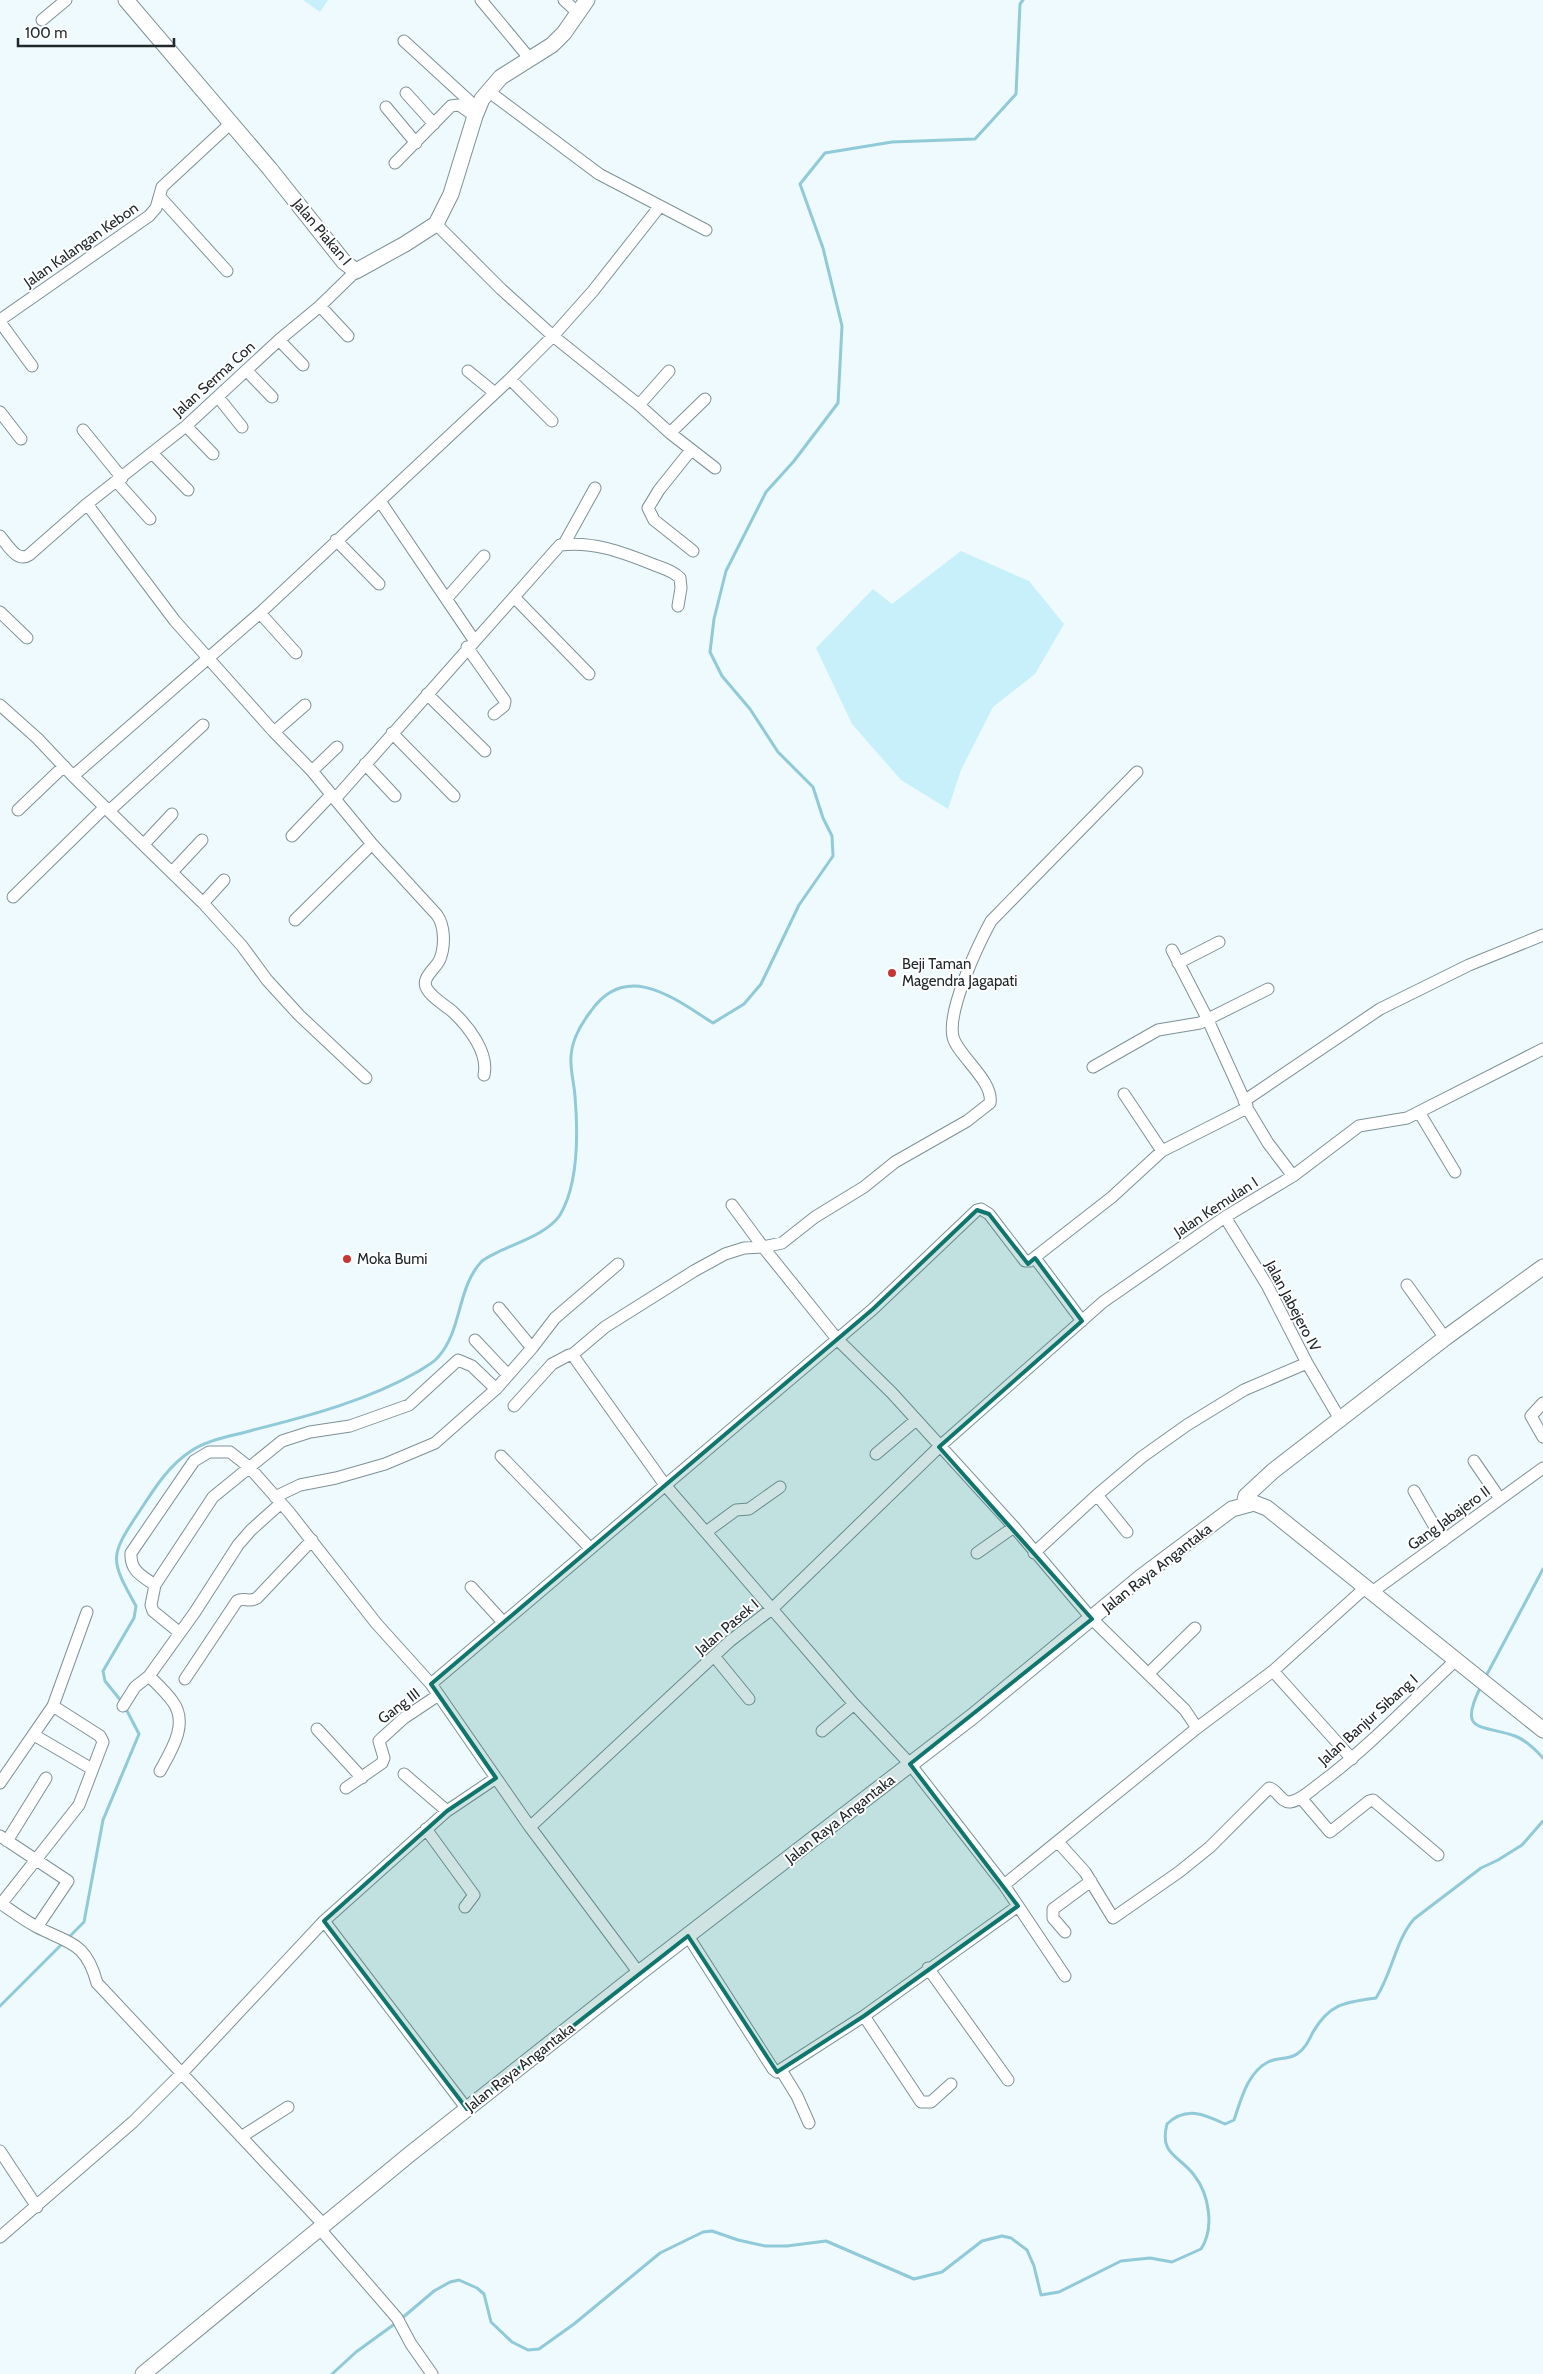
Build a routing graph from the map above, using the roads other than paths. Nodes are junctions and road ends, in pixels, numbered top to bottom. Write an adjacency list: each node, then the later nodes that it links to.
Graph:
1 (66, 0): 6 (street)
2 (126, 0): 13 (main road, Jalan Piakan I)
3 (481, 0): 8 (street)
4 (564, 0): 5 (street)
5 (582, 6): 8 (main road, Jalan Piakan I)
6 (42, 20)
7 (404, 41): 12 (street)
8 (530, 59): 9 (main road, Jalan Piakan I)
9 (488, 91): 12 (main road, Jalan Piakan I); 18 (street)
10 (406, 93): 14 (street)
11 (386, 107): 15 (street)
12 (476, 112): 14 (street); 19 (main road, Jalan Piakan I)
13 (231, 123): 17 (street, Jalan Kalangan Kebon); 21 (main road, Jalan Piakan I)
14 (434, 124): 15 (street)
15 (416, 143): 16 (street)
16 (395, 163)
17 (160, 197): 22 (street); 24 (street, Jalan Kalangan Kebon)
18 (660, 206): 20 (street); 26 (street)
19 (436, 224): 21 (main road, Jalan Piakan I); 26 (street)
20 (706, 230)
21 (356, 270): 23 (street, Jalan Serma Con)
22 (228, 271)
23 (320, 306): 25 (street); 27 (street, Jalan Serma Con)
24 (0, 321): 29 (street)
25 (348, 336)
26 (554, 336): 33 (street); 38 (street)
27 (278, 340): 28 (street); 30 (street, Jalan Serma Con)
28 (303, 365)
29 (32, 366)
30 (247, 371): 35 (street, Jalan Serma Con); 36 (street)
31 (468, 371): 34 (street)
32 (669, 371): 38 (street)
33 (510, 379): 34 (street); 40 (street)
34 (495, 393): 53 (street)
35 (218, 397): 41 (street, Jalan Serma Con); 42 (street)
36 (272, 397)
37 (704, 399): 44 (street)
38 (639, 406): 44 (street)
39 (0, 412): 45 (street)
40 (552, 421)
41 (186, 426): 47 (street, Jalan Serma Con); 48 (street)
42 (242, 427)
43 (83, 430): 50 (street)
44 (670, 433): 46 (street)
45 (21, 439)
46 (691, 450): 49 (street); 60 (street)
47 (153, 454): 50 (street, Jalan Serma Con); 52 (street)
48 (213, 454)
49 (715, 468)
50 (120, 480): 54 (street, Jalan Serma Con); 55 (street)
51 (595, 488): 58 (street)
52 (188, 490)
53 (380, 501): 57 (street); 65 (street)
54 (87, 504): 59 (street, Jalan Serma Con); 72 (street)
55 (150, 519)
56 (0, 536): 59 (street)
57 (336, 540): 63 (street); 68 (street)
58 (564, 544): 64 (street); 66 (street)
59 (10, 549): 61 (street)
60 (693, 551)
61 (0, 556)
62 (484, 556): 65 (street)
63 (379, 584)
64 (514, 597): 70 (street); 73 (street)
65 (447, 598): 70 (street)
66 (678, 606)
67 (0, 612): 69 (street)
68 (260, 614): 71 (street); 72 (street)
69 (27, 638)
70 (471, 644): 74 (street); 77 (street)
71 (296, 653)
72 (210, 658): 79 (street); 87 (street)
73 (589, 674)
74 (427, 694): 80 (street); 82 (street)
75 (0, 705): 84 (street)
76 (305, 706): 79 (street)
77 (494, 714)
78 (203, 724): 91 (street)
79 (274, 732): 85 (street)
80 (392, 733): 83 (street); 89 (street)
81 (337, 747): 85 (street)
82 (485, 751)
83 (365, 764): 88 (street); 90 (street)
84 (64, 766): 87 (street); 92 (street)
85 (312, 770): 90 (street)
86 (1137, 772): 121 (street)
87 (73, 776): 91 (street)
88 (396, 796)
89 (454, 796)
90 (333, 797): 94 (street); 97 (street)
91 (107, 809): 96 (street); 100 (street)
92 (18, 810)
93 (172, 814): 96 (street)
94 (292, 836)
95 (202, 840): 98 (street)
96 (144, 844): 98 (street)
97 (372, 844): 102 (street); 111 (street)
98 (172, 872): 101 (street)
99 (224, 880): 101 (street)
100 (13, 897)
101 (203, 903): 112 (street)
102 (295, 920)
103 (1543, 935): 114 (street)
104 (1219, 942): 106 (street)
105 (1172, 950): 106 (street)
106 (1178, 963): 108 (street)
107 (1268, 989): 108 (street)
108 (1207, 1018): 110 (street); 114 (street)
109 (1543, 1049): 115 (street, Jalan Kemulan I)
110 (1093, 1067)
111 (484, 1075)
112 (366, 1078)
113 (1124, 1094): 116 (street)
114 (1246, 1104): 116 (street); 118 (street)
115 (1420, 1112): 117 (street); 118 (street, Jalan Kemulan I)
116 (1162, 1151): 122 (street)
117 (1455, 1172)
118 (1293, 1176): 120 (street, Jalan Kemulan I)
119 (732, 1205): 121 (street)
120 (1225, 1217): 127 (street, Jalan Kemulan I); 133 (street, Jalan Jabejero IV)
121 (763, 1248): 129 (street); 132 (street)
122 (1035, 1258): 127 (street); 129 (street)
123 (618, 1264): 131 (street)
124 (1543, 1267): 128 (main road)
125 (1407, 1285): 128 (street)
126 (498, 1308): 131 (street)
127 (1082, 1320): 141 (street, Jalan Kemulan I)
128 (1445, 1338): 138 (main road)
129 (837, 1339): 139 (street); 147 (street)
130 (475, 1340): 134 (street)
131 (532, 1348): 134 (street)
132 (572, 1355): 137 (street); 147 (street)
133 (1307, 1363): 138 (street, Jalan Jabejero IV); 150 (street)
134 (508, 1375): 135 (street)
135 (496, 1389): 145 (street); 153 (street)
136 (1543, 1403): 140 (street)
137 (514, 1406)
138 (1337, 1415): 152 (main road)
139 (916, 1420): 141 (street); 142 (street)
140 (1543, 1437)
141 (939, 1447): 154 (street); 165 (street, Jalan Pasek I)
142 (876, 1454)
143 (501, 1456): 159 (street)
144 (1474, 1461): 151 (street)
145 (249, 1467): 153 (street); 162 (street); 162 (street)
146 (1543, 1468): 151 (street, Gang Jabajero II)
147 (665, 1485): 155 (street); 159 (street)
148 (780, 1487): 155 (street)
149 (1414, 1491): 158 (street)
150 (1097, 1495): 156 (street); 161 (street)
151 (1500, 1499): 158 (street, Gang Jabajero II)
152 (1244, 1505): 164 (main road); 167 (main road, Jalan Raya Angantaka)
153 (285, 1508): 157 (street); 170 (street)
154 (1014, 1527): 160 (street); 161 (street)
155 (706, 1532): 165 (street)
156 (1127, 1532)
157 (312, 1540): 176 (street); 177 (street)
158 (1443, 1541): 164 (street, Gang Jabajero II)
159 (590, 1548): 168 (street)
160 (977, 1553)
161 (1034, 1553): 167 (street)
162 (155, 1585): 170 (street)
163 (471, 1587): 168 (street)
164 (1369, 1590): 172 (main road); 173 (street, Gang Jabajero II)
165 (774, 1608): 171 (street, Jalan Pasek I); 180 (street)
166 (87, 1612): 181 (street)
167 (1092, 1619): 174 (street); 189 (main road, Jalan Raya Angantaka)
168 (503, 1622): 177 (street)
169 (1195, 1628): 174 (street)
170 (180, 1633): 175 (street)
171 (714, 1656): 179 (street); 200 (street, Jalan Pasek I)
172 (1449, 1666): 186 (main road); 188 (street, Jalan Banjur Sibang I)
173 (1273, 1670): 184 (street, Gang Jabajero II); 188 (street)
174 (1148, 1674): 184 (street)
175 (149, 1676): 182 (street); 191 (street)
176 (185, 1680)
177 (431, 1684): 178 (street)
178 (438, 1696): 194 (street, Gang III); 195 (street)
179 (749, 1699)
180 (854, 1704): 185 (street); 189 (street)
181 (53, 1706): 187 (street); 190 (street)
182 (123, 1706)
183 (317, 1728): 194 (street)
184 (1197, 1728): 203 (street, Gang Jabajero II)
185 (822, 1730)
186 (1543, 1730)
187 (34, 1735): 190 (street); 196 (street)
188 (1352, 1759): 198 (street, Jalan Banjur Sibang I)
189 (910, 1764): 207 (street); 214 (main road, Jalan Raya Angantaka)
190 (92, 1769): 205 (street)
191 (160, 1771)
192 (404, 1774): 199 (street)
193 (46, 1778): 202 (street)
194 (362, 1778): 197 (street)
195 (496, 1778): 199 (street); 200 (street)
196 (0, 1783)
197 (346, 1788)
198 (1301, 1798): 204 (street); 206 (street, Jalan Banjur Sibang I)
199 (446, 1811): 201 (street)
200 (530, 1827): 216 (street)
201 (426, 1829): 210 (street); 211 (street)
202 (3, 1838): 205 (street)
203 (1058, 1842): 206 (street); 207 (street, Gang Jabajero II)
204 (1438, 1855)
205 (35, 1858): 208 (street); 212 (street)
206 (1091, 1881): 213 (street)
207 (1004, 1885): 209 (street)
208 (1, 1904): 212 (street)
209 (1018, 1906): 215 (street); 217 (street)
210 (465, 1907)
211 (324, 1920): 220 (street); 224 (street)
212 (37, 1927): 220 (street)
213 (1064, 1932)
214 (688, 1936): 216 (main road, Jalan Raya Angantaka); 219 (street)
215 (928, 1968): 218 (street); 221 (street)
216 (639, 1973): 224 (main road, Jalan Raya Angantaka)
217 (1065, 1976)
218 (864, 2016): 219 (street); 222 (street)
219 (781, 2070): 225 (street)
220 (182, 2073): 226 (street); 228 (street)
221 (1008, 2080)
222 (951, 2084)
223 (288, 2107): 226 (street)
224 (467, 2109): 229 (main road, Jalan Raya Angantaka)
225 (809, 2123)
226 (241, 2137): 229 (street)
227 (0, 2151): 228 (street)
228 (37, 2206): 230 (street)
229 (321, 2226): 231 (main road, Jalan Raya Angantaka); 232 (street)
230 (0, 2237)
231 (145, 2373)
232 (432, 2374)

